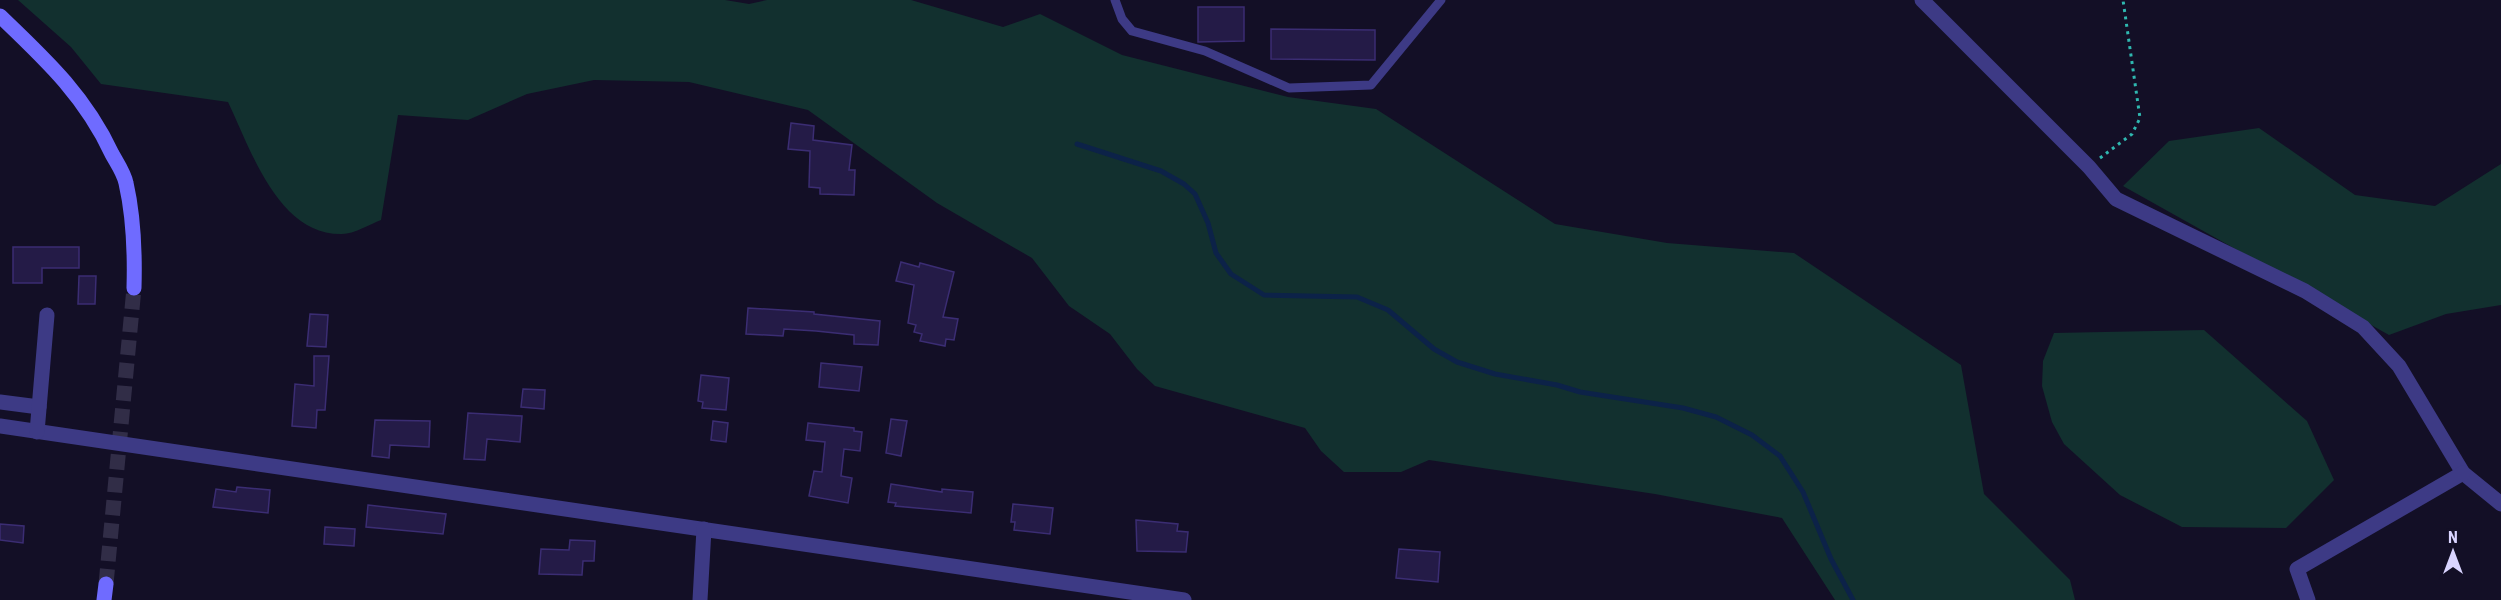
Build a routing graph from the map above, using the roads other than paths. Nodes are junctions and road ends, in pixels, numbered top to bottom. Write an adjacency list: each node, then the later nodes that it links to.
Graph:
1 (1115, 0): 2 (lane)
2 (1441, 0)
3 (1922, 0): 11 (street)
4 (0, 16): 5 (street)
5 (134, 288)
6 (47, 315): 8 (street)
7 (0, 402): 8 (street)
8 (39, 407): 10 (street)
9 (0, 426): 10 (street)
10 (38, 432): 13 (street)
11 (2463, 473): 12 (street); 18 (street)
12 (2501, 504)
13 (704, 530): 16 (street); 17 (street)
14 (106, 584): 15 (street)
15 (104, 600)
16 (700, 600)
17 (1184, 600)
18 (2308, 600)

